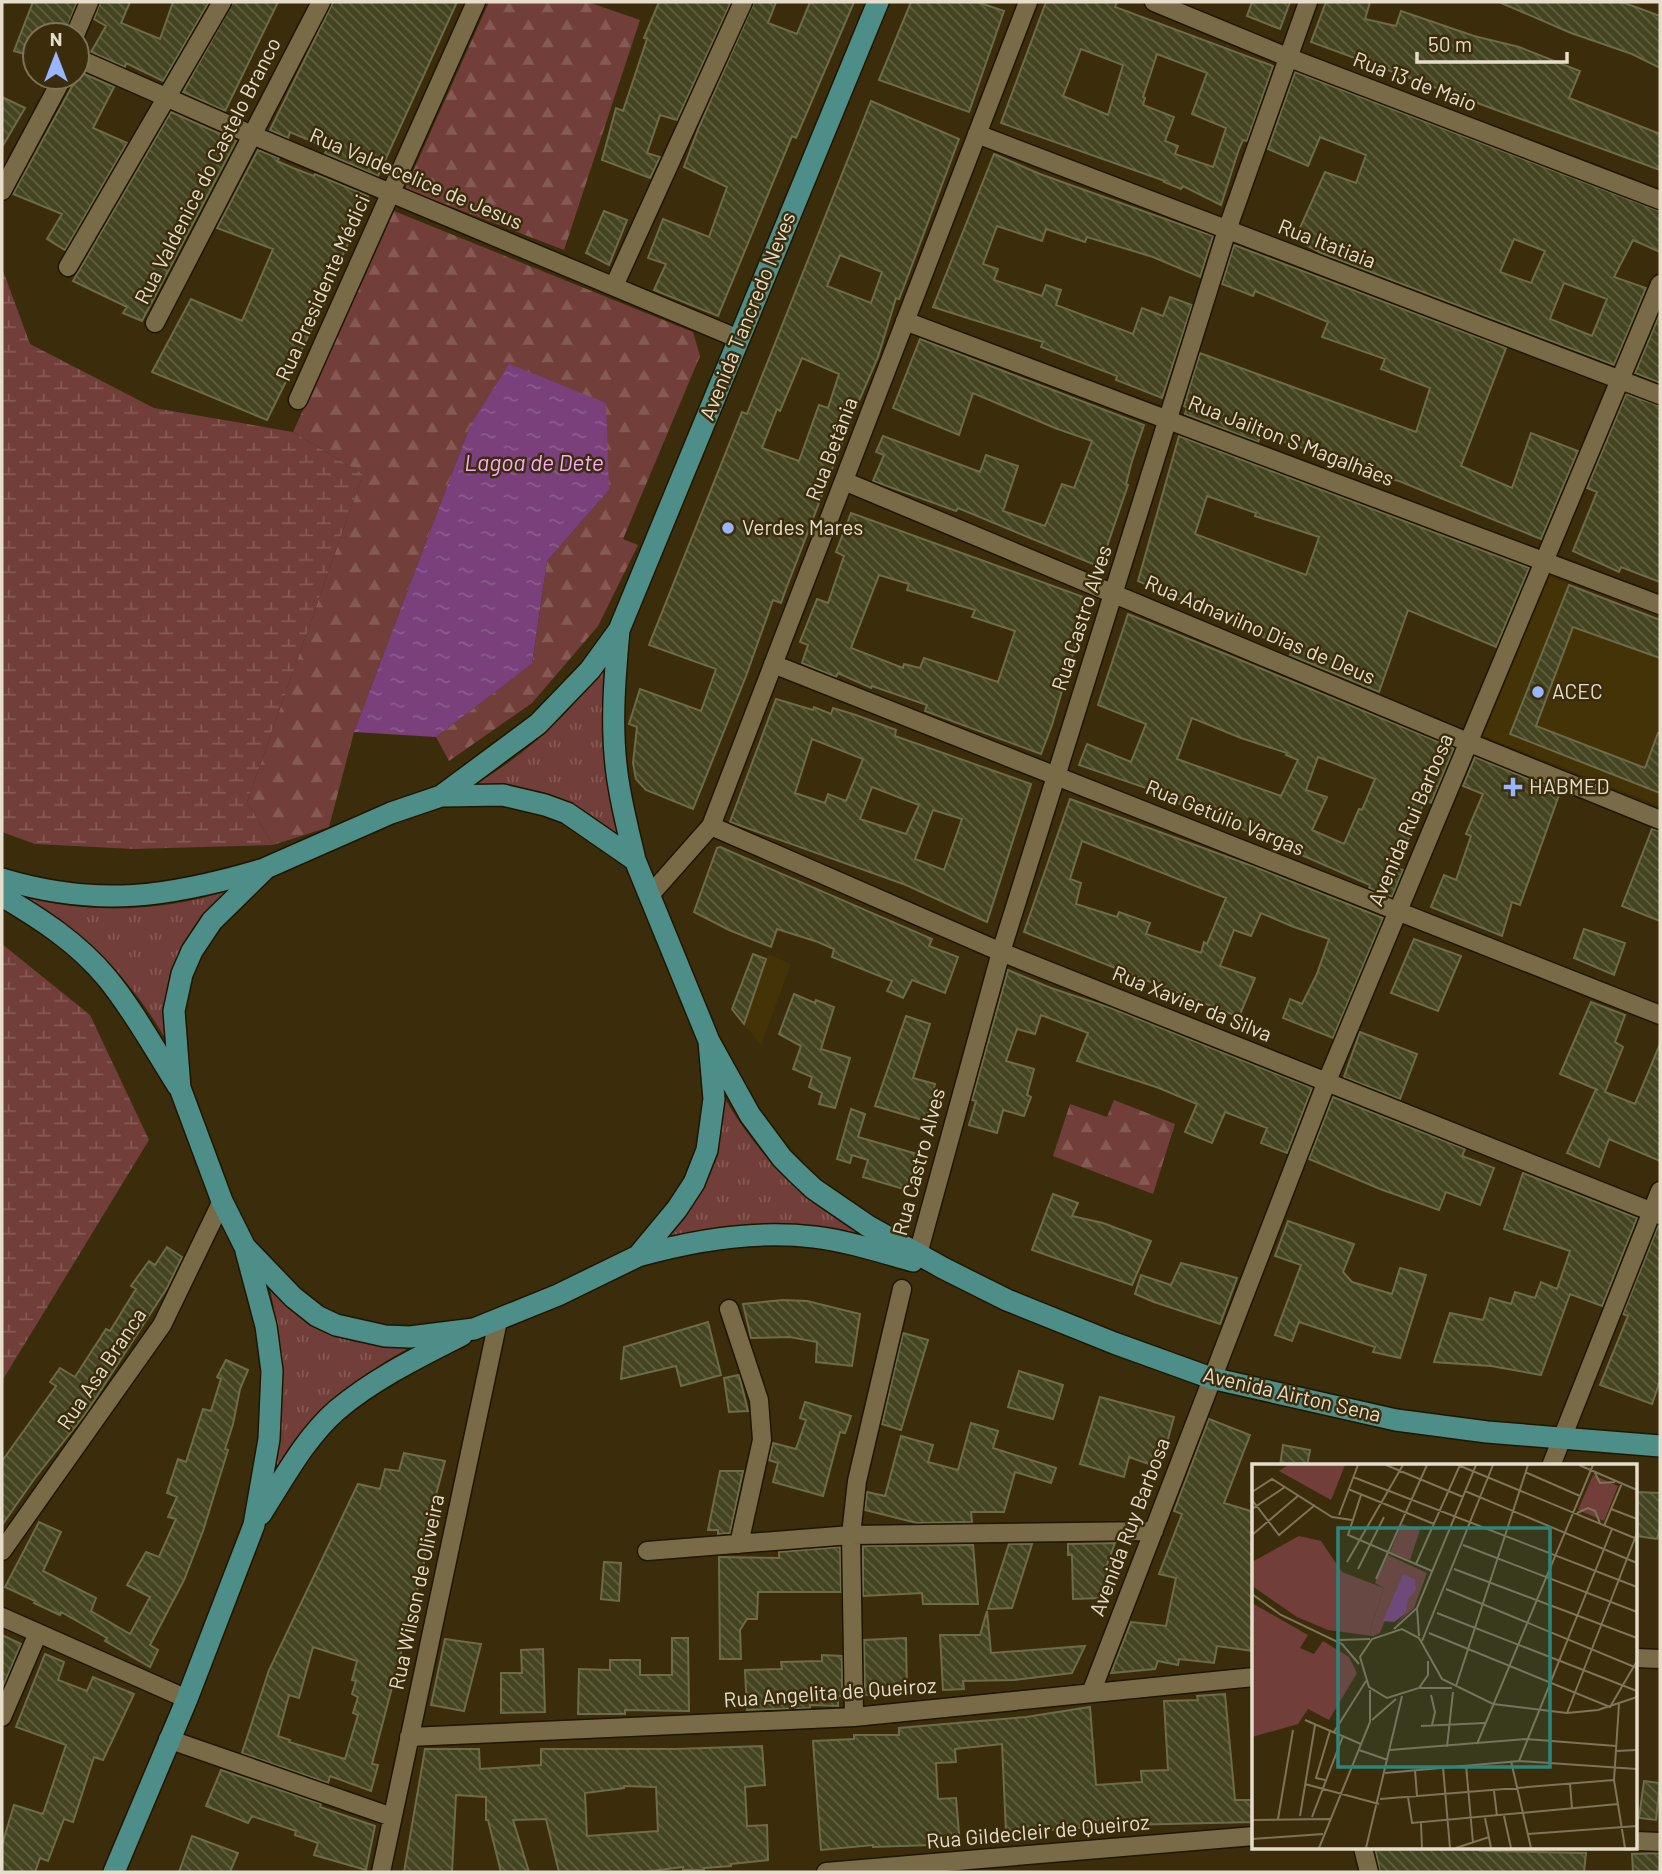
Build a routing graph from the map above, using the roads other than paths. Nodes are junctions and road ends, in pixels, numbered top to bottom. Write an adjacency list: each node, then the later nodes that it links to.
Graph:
1 (89, 2): 10 (street)
2 (222, 2): 14 (street)
3 (321, 2): 16 (street, Rua Valdenice do Castelo Branco)
4 (476, 2): 18 (street, Rua Presidente Médici)
5 (743, 2): 23 (street)
6 (878, 2): 26 (main road, Avenida Tancredo Neves)
7 (1028, 2): 15 (street, Rua Betânia)
8 (1154, 2): 11 (street, Rua 13 de Maio)
9 (1308, 2): 11 (street, Rua Castro Alves)
10 (81, 21)
11 (1287, 57): 19 (street, Rua 13 de Maio); 20 (street, Rua Castro Alves)
12 (91, 64): 14 (street, Rua Valdecelice de Jesus)
13 (56, 91): 17 (street)
14 (167, 97): 16 (street, Rua Valdecelice de Jesus); 21 (street)
15 (977, 134): 20 (street, Rua Itatiaia); 24 (street, Rua Betânia)
16 (252, 135): 18 (street, Rua Valdecelice de Jesus); 25 (street, Rua Valdenice do Castelo Branco)
17 (2, 191)
18 (391, 193): 23 (street, Rua Valdecelice de Jesus); 29 (street, Rua Presidente Médici)
19 (1660, 200)
20 (1227, 230): 27 (street, Rua Itatiaia); 30 (street, Rua Castro Alves)
21 (68, 267)
22 (1660, 284): 27 (street, Avenida Rui Barbosa)
23 (614, 286): 26 (street, Rua Valdecelice de Jesus)
24 (905, 321): 30 (street, Rua Jailton S Magalhães); 31 (street, Rua Betânia)
25 (155, 323)
26 (739, 339): 35 (main road, Avenida Tancredo Neves)
27 (1620, 380): 28 (street, Rua Itatiaia); 32 (street, Avenida Rui Barbosa)
28 (1660, 395)
29 (298, 400)
30 (1168, 418): 32 (street, Rua Jailton S Magalhães); 33 (street, Rua Castro Alves)
31 (844, 481): 33 (street, Rua Adnavilno Dias de Deus); 36 (street, Rua Betânia)
32 (1544, 562): 34 (street, Rua Jailton S Magalhães); 37 (street, Avenida Rui Barbosa)
33 (1115, 593): 37 (street, Rua Adnavilno Dias de Deus); 38 (street, Rua Castro Alves)
34 (1660, 605)
35 (619, 630): 39 (main road); 42 (main road)
36 (773, 664): 38 (street, Rua Getúlio Vargas); 41 (street, Rua Betânia)
37 (1470, 743): 40 (street, Rua Adnavilno Dias de Deus); 47 (street, Avenida Rui Barbosa)
38 (1056, 775): 47 (street, Rua Getúlio Vargas); 48 (street, Rua Castro Alves)
39 (441, 796): 42 (main road); 43 (main road)
40 (1660, 820)
41 (711, 826): 45 (street, Rua Betânia); 48 (street, Rua Xavier da Silva)
42 (635, 860): 45 (main road)
43 (266, 869): 44 (main road); 52 (main road)
44 (2, 879)
45 (650, 895): 50 (main road)
46 (2, 896): 52 (main road)
47 (1397, 911): 49 (street, Rua Getúlio Vargas); 51 (street, Avenida Rui Barbosa)
48 (1001, 953): 51 (street, Rua Xavier da Silva); 57 (street, Rua Castro Alves)
49 (1660, 1015)
50 (709, 1041): 57 (main road); 58 (main road)
51 (1326, 1082): 55 (street, Rua Xavier da Silva); 64 (street, Avenida Rui Barbosa)
52 (180, 1088): 54 (main road)
53 (1660, 1191): 55 (street)
54 (222, 1201): 56 (main road); 72 (street, Rua Asa Branca)
55 (1656, 1213): 65 (street)
56 (245, 1247): 63 (main road); 68 (main road)
57 (918, 1254): 59 (main road)
58 (638, 1256): 59 (main road); 62 (main road)
59 (943, 1268): 64 (main road, Avenida Airton Sena)
60 (902, 1289): 70 (street)
61 (729, 1309): 71 (street)
62 (498, 1321): 63 (main road); 83 (street, Rua Wilson de Oliveira)
63 (474, 1329): 68 (main road)
64 (1211, 1378): 65 (main road, Avenida Airton Sena); 69 (street, Avenida Ruy Barbosa)
65 (1562, 1438): 66 (main road, Avenida Airton Sena); 67 (street)
66 (1660, 1446)
67 (1551, 1464)
68 (254, 1525): 80 (main road)
69 (1154, 1531): 70 (street); 79 (street, Avenida Ruy Barbosa)
70 (850, 1535): 71 (street); 82 (street)
71 (739, 1544): 73 (street)
72 (2, 1551)
73 (647, 1551)
74 (2, 1617): 75 (street)
75 (38, 1633): 80 (street); 81 (street)
76 (1638, 1658): 77 (street)
77 (1660, 1659)
78 (1252, 1678): 79 (street, Rua Angelita de Queiroz)
79 (1091, 1693): 82 (street, Rua Angelita de Queiroz)
80 (187, 1699): 84 (main road)
81 (2, 1717)
82 (854, 1717): 83 (street, Rua Angelita de Queiroz)
83 (409, 1737): 85 (street, Rua Wilson de Oliveira)
84 (168, 1739): 85 (street); 91 (main road)
85 (392, 1817): 92 (street, Rua Wilson de Oliveira)
86 (1252, 1836): 90 (street, Rua Gildecleir de Queiroz)
87 (1638, 1841): 88 (street)
88 (1660, 1843)
89 (1364, 1850): 94 (street)
90 (1000, 1865): 93 (street, Rua Gildecleir de Queiroz)
91 (114, 1872)
92 (381, 1872)
93 (826, 1872)
94 (1369, 1872)

